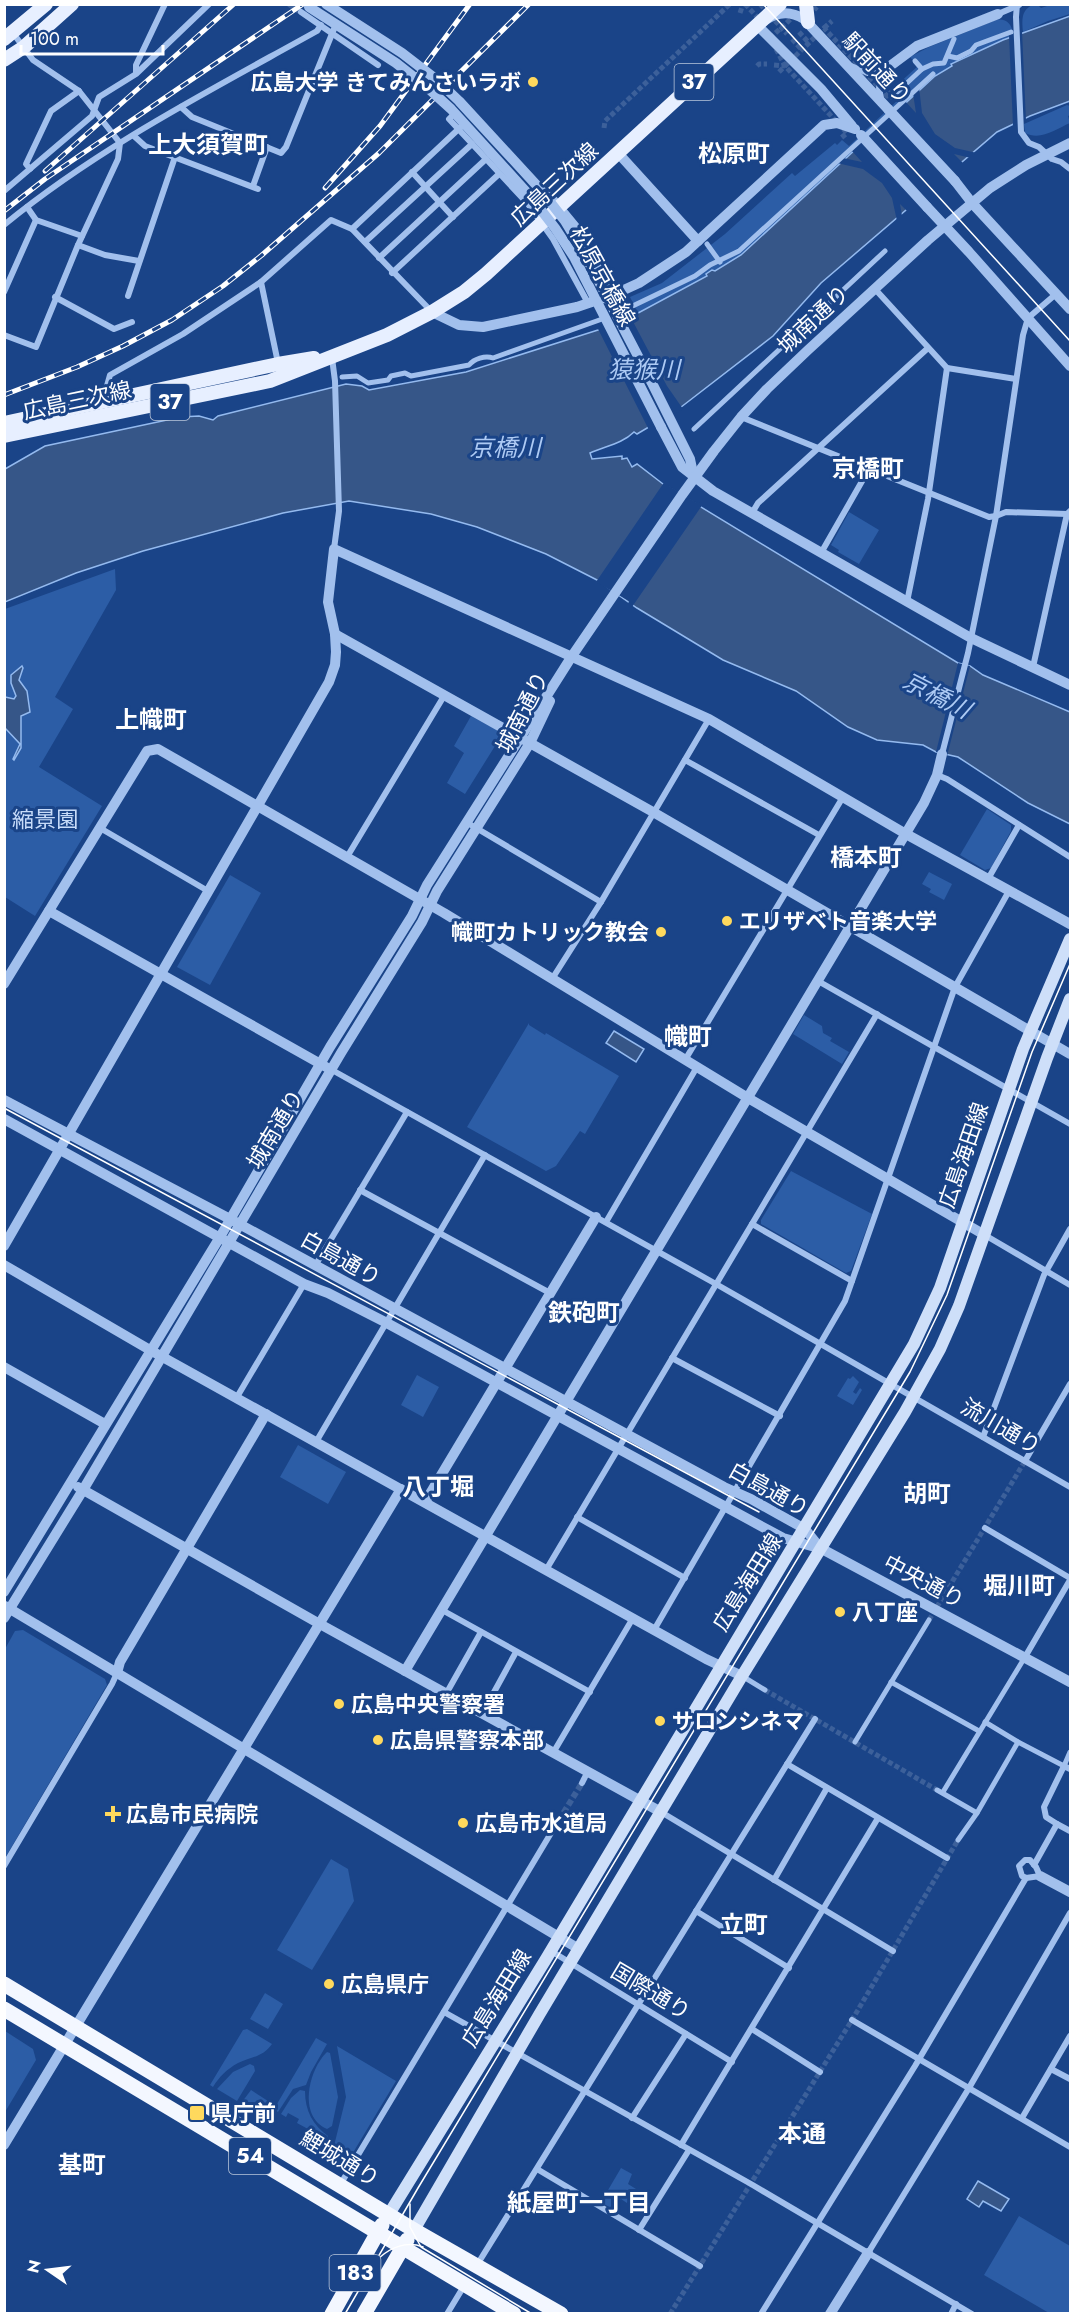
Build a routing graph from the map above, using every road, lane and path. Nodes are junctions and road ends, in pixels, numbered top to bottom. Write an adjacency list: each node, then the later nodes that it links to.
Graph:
1 (46, 4): 17 (main road)
2 (72, 4): 19 (main road)
3 (165, 4): 27 (street)
4 (209, 4): 27 (street)
5 (326, 4): 97 (street, 松原京橋線, bridge)
6 (780, 4): 13 (main road, 広島三次線 / 37)
7 (806, 4): 12 (main road)
8 (341, 5): 15 (street)
9 (1018, 5): 11 (street); 16 (street)
10 (303, 8): 14 (street); 97 (street, 松原京橋線, bridge)
11 (998, 14): 26 (street)
12 (808, 22): 13 (street); 24 (street, 駅前通り)
13 (757, 24): 35 (street); 41 (main road, 広島三次線 / 37)
14 (321, 25): 15 (street); 31 (street)
15 (332, 32): 23 (street); 40 (street)
16 (1014, 32): 20 (street); 42 (street)
17 (9, 36): 19 (street)
18 (954, 39): 20 (street)
19 (24, 47): 21 (main road); 29 (street)
20 (948, 56): 25 (street)
21 (4, 60)
22 (915, 61): 25 (street)
23 (378, 65)
24 (848, 65): 26 (street); 30 (street, 駅前通り)
25 (922, 69): 30 (street)
26 (882, 72): 30 (street)
27 (136, 74): 32 (street)
28 (933, 74): 68 (street)
29 (79, 91): 32 (street); 45 (street)
30 (888, 103): 52 (street, 駅前通り, bridge)
31 (181, 107): 36 (street); 40 (street)
32 (94, 108): 37 (street); 45 (street)
33 (475, 112): 34 (street); 34 (street); 53 (street)
34 (458, 129): 39 (street); 47 (street)
35 (858, 132): 59 (street, bridge); 63 (street)
36 (134, 136): 37 (street); 43 (street)
37 (120, 143): 54 (street); 61 (street)
38 (1071, 143): 42 (street, 城南通り)
39 (472, 144): 44 (street); 49 (street)
40 (267, 147): 43 (street)
41 (618, 153): 53 (main road, 広島三次線 / 37); 63 (street)
42 (1047, 154): 46 (street); 52 (street, 城南通り)
43 (175, 157): 67 (street)
44 (486, 159): 48 (street); 51 (street)
45 (30, 169): 50 (street)
46 (1071, 169)
47 (412, 172): 49 (street); 60 (street)
48 (500, 174): 55 (street); 57 (street)
49 (426, 188): 51 (street); 62 (street)
50 (4, 192)
51 (440, 202): 55 (street); 66 (street)
52 (972, 203): 59 (street, 城南通り); 74 (street)
53 (561, 206): 57 (main road, 広島三次線 / 37); 73 (street)
54 (27, 207): 56 (street); 58 (street)
55 (453, 217): 69 (street)
56 (36, 220): 61 (street); 72 (street)
57 (542, 223): 77 (street); 79 (main road, 広島三次線 / 37)
58 (4, 225)
59 (946, 227): 71 (street, 城南通り); 80 (street)
60 (352, 229): 62 (street); 70 (street)
61 (82, 236): 64 (street)
62 (365, 243): 66 (street)
63 (702, 243): 68 (street); 73 (street)
64 (78, 245): 67 (street); 76 (street)
65 (885, 251): 93 (street)
66 (379, 258): 69 (street)
67 (139, 261): 75 (street)
68 (720, 262): 88 (street)
69 (392, 273): 79 (street)
70 (261, 282): 85 (street); 90 (street)
71 (875, 289): 83 (street); 91 (street, 城南通り)
72 (4, 292)
73 (615, 294): 77 (street)
74 (1056, 294): 78 (street); 80 (street)
75 (128, 296)
76 (55, 297): 81 (street); 82 (street)
77 (588, 304): 79 (street)
78 (1071, 309)
79 (432, 312): 84 (main road, 広島三次線 / 37)
80 (1028, 318): 86 (street); 89 (street)
81 (132, 322)
82 (4, 335)
83 (928, 348): 87 (street); 95 (street)
84 (332, 358): 85 (main road, 広島三次線 / 37); 94 (main road, 広島三次線 / 37); 102 (street)
85 (278, 364): 90 (main road, 広島三次線 / 37)
86 (1071, 366)
87 (947, 368): 89 (street); 98 (street)
88 (342, 377)
89 (1016, 378): 101 (street)
90 (103, 400): 92 (main road, 広島三次線 / 37)
91 (741, 417): 95 (street); 97 (street, 城南通り)
92 (4, 423)
93 (694, 429)
94 (4, 436)
95 (818, 448): 96 (street); 100 (street)
96 (869, 469): 98 (street); 103 (street)
97 (694, 478): 100 (street); 107 (street, 城南通り)
98 (929, 493): 101 (street); 104 (street)
99 (1069, 512): 101 (street); 108 (street)
100 (752, 513): 103 (street)
101 (996, 516): 106 (street)
102 (334, 549): 105 (street); 107 (street)
103 (821, 553): 104 (street)
104 (907, 602): 106 (street)
105 (335, 634): 110 (street); 117 (street)
106 (971, 638): 108 (street); 113 (street)
107 (572, 656): 111 (street); 112 (street, 城南通り)
108 (1032, 667): 109 (street)
109 (1071, 685)
110 (444, 696): 112 (street); 125 (street)
111 (709, 719): 114 (street); 116 (street)
112 (525, 740): 118 (street); 119 (street, 城南通り); 122 (street, 城南通り)
113 (942, 754): 115 (street)
114 (685, 760): 118 (street); 124 (street)
115 (937, 775): 120 (street); 123 (street)
116 (843, 797): 123 (street); 124 (street)
117 (258, 806): 121 (street); 125 (street); 129 (street)
118 (653, 812): 128 (street); 132 (street)
119 (466, 822): 122 (street); 131 (street, 城南通り)
120 (1019, 825): 126 (street); 127 (street)
121 (100, 828): 129 (street); 134 (street)
122 (478, 829): 132 (street); 133 (street, 城南通り)
123 (906, 834): 127 (street); 136 (street)
124 (819, 835): 128 (street)
125 (347, 857): 131 (street)
126 (1071, 857)
127 (988, 879): 130 (street)
128 (787, 889): 136 (street); 149 (street)
129 (208, 891): 138 (street)
130 (1010, 891): 135 (street); 142 (street)
131 (420, 900): 133 (street); 150 (street, 城南通り)
132 (601, 902): 139 (street)
133 (430, 905): 139 (street); 152 (street, 城南通り)
134 (49, 910): 138 (street); 141 (street)
135 (1071, 924)
136 (851, 926): 140 (street); 142 (street)
137 (1071, 939): 145 (main road, 広島海田線)
138 (162, 974): 150 (street); 161 (street)
139 (552, 979): 149 (street)
140 (818, 981): 144 (street); 154 (street)
141 (4, 984)
142 (955, 987): 145 (street); 147 (street)
143 (1071, 999): 146 (main road, 広島海田線)
144 (877, 1014): 147 (street); 160 (street)
145 (1030, 1031): 146 (street); 153 (main road, 広島海田線)
146 (1052, 1043): 148 (street); 156 (main road, 広島海田線)
147 (934, 1047): 153 (street); 164 (street)
148 (1071, 1054)
149 (685, 1059): 151 (street)
150 (321, 1064): 152 (street); 167 (street, 城南通り)
151 (697, 1067): 154 (street); 166 (street)
152 (332, 1070): 157 (street, 流川通り); 167 (street, 城南通り)
153 (1008, 1089): 156 (street); 168 (main road, 広島海田線)
154 (748, 1098): 160 (street); 175 (street)
155 (4, 1100): 161 (street, 白島通り)
156 (1031, 1102): 159 (street); 172 (main road, 広島海田線)
157 (407, 1112): 163 (street, 流川通り); 165 (street)
158 (4, 1119): 162 (street, 白島通り)
159 (1071, 1124)
160 (807, 1132): 164 (street); 169 (street)
161 (68, 1135): 162 (street); 167 (street, 白島通り)
162 (59, 1149): 173 (street, 白島通り); 174 (street)
163 (485, 1155): 166 (street, 流川通り); 171 (street)
164 (888, 1179): 168 (street); 179 (street)
165 (360, 1190): 171 (street); 177 (street)
166 (601, 1220): 175 (street, 流川通り); 183 (street)
167 (235, 1222): 173 (street, 城南通り); 177 (street, 白島通り)
168 (962, 1222): 172 (street); 193 (main road, 広島海田線)
169 (752, 1224): 179 (street); 181 (street)
170 (1071, 1229): 178 (street)
171 (438, 1233): 183 (street); 184 (street)
172 (983, 1234): 178 (street); 195 (main road, 広島海田線)
173 (225, 1240): 180 (street, 白島通り); 187 (street, 城南通り); 188 (street, 城南通り)
174 (4, 1246)
175 (656, 1250): 181 (street, 流川通り); 197 (street)
176 (4, 1265): 187 (street)
177 (315, 1266): 184 (street, 白島通り)
178 (1046, 1271): 182 (street); 203 (street)
179 (852, 1281): 186 (street)
180 (304, 1284): 185 (street, 白島通り); 196 (street)
181 (716, 1284): 186 (street, 流川通り); 189 (street)
182 (1071, 1285)
183 (550, 1293): 191 (street)
184 (393, 1308): 185 (street); 191 (street, 白島通り)
185 (385, 1322): 192 (street, 白島通り); 204 (street)
186 (822, 1344): 193 (street, 流川通り); 200 (street)
187 (150, 1350): 188 (street); 201 (street, 城南通り)
188 (162, 1356): 196 (street); 210 (street, 城南通り)
189 (672, 1358): 200 (street); 202 (street)
190 (4, 1367): 201 (street)
191 (505, 1369): 192 (street); 197 (street, 白島通り)
192 (497, 1383): 199 (street, 白島通り); 212 (street)
193 (892, 1384): 195 (street, 流川通り); 216 (main road, 広島海田線)
194 (1071, 1384): 206 (street)
195 (914, 1396): 203 (street, 流川通り); 220 (main road, 広島海田線)
196 (237, 1397): 198 (street)
197 (566, 1401): 199 (street); 202 (street, 白島通り)
198 (266, 1414): 204 (street); 219 (street)
199 (557, 1416): 205 (street, 白島通り); 217 (street)
200 (780, 1416): 211 (street)
201 (105, 1424): 207 (street, 城南通り)
202 (627, 1434): 205 (street); 211 (street, 白島通り)
203 (983, 1437): 206 (street, 流川通り)
204 (316, 1442): 209 (street)
205 (618, 1449): 213 (street, 白島通り); 214 (street)
206 (1025, 1461): 208 (street, 流川通り)
207 (70, 1483): 210 (street); 224 (street, 城南通り)
208 (1071, 1487)
209 (401, 1489): 212 (street); 229 (street)
210 (83, 1490): 219 (street); 226 (street, 城南通り)
211 (735, 1492): 213 (street); 216 (street, 白島通り)
212 (425, 1502): 217 (street)
213 (726, 1506): 218 (street, 白島通り); 222 (street)
214 (577, 1517): 221 (street); 222 (street)
215 (985, 1528): 223 (street)
216 (805, 1529): 218 (main road, 広島海田線); 220 (street, 白島通り)
217 (485, 1536): 221 (street); 225 (street)
218 (796, 1543): 220 (street, 白島通り); 234 (main road, 広島海田線)
219 (188, 1549): 229 (street); 236 (street)
220 (822, 1549): 233 (street, 中央通り); 237 (main road, 広島海田線)
221 (546, 1570): 227 (street)
222 (685, 1578): 230 (street)
223 (1071, 1579): 233 (street)
224 (4, 1592)
225 (442, 1610): 231 (street); 235 (street)
226 (6, 1611): 236 (street)
227 (633, 1618): 230 (street); 241 (street)
228 (929, 1620): 238 (street)
229 (318, 1623): 235 (street); 249 (street)
230 (654, 1630): 234 (street)
231 (481, 1632): 232 (street); 242 (street)
232 (516, 1652): 241 (street); 243 (street)
233 (1025, 1658): 239 (street, 中央通り); 245 (street)
234 (719, 1667): 237 (street); 255 (main road, 広島海田線)
235 (405, 1671): 242 (street)
236 (117, 1672): 249 (street); 266 (street)
237 (742, 1676): 240 (street); 256 (main road, 広島海田線)
238 (891, 1682): 246 (street); 247 (street)
239 (1071, 1682)
240 (765, 1690)
241 (590, 1692): 251 (street)
242 (446, 1694): 243 (street)
243 (482, 1714): 251 (street)
244 (815, 1719): 252 (street)
245 (985, 1722): 246 (street); 248 (street)
246 (980, 1731): 257 (street)
247 (855, 1742)
248 (1018, 1742): 253 (street); 257 (street)
249 (243, 1748): 271 (street); 286 (street)
250 (1071, 1752): 253 (street)
251 (553, 1754): 255 (street)
252 (787, 1764): 254 (street); 263 (street)
253 (1067, 1767): 259 (street)
254 (827, 1788): 258 (street); 269 (street)
255 (639, 1802): 256 (street); 275 (main road, 広島海田線)
256 (661, 1812): 263 (street); 276 (main road, 広島海田線)
257 (976, 1813): 262 (street)
258 (878, 1818): 264 (street); 272 (street)
259 (1057, 1824): 261 (street); 265 (street)
260 (555, 1828): 271 (street)
261 (1071, 1831)
262 (958, 1840)
263 (731, 1854): 269 (street); 273 (street)
264 (947, 1858)
265 (1034, 1865): 267 (street); 268 (street)
266 (4, 1866)
267 (1040, 1876): 268 (street); 270 (street)
268 (1026, 1878): 293 (street)
269 (774, 1880): 272 (street)
270 (1071, 1892)
271 (507, 1906): 275 (street); 284 (street)
272 (824, 1910): 278 (street); 280 (street)
273 (696, 1911): 280 (street); 282 (street)
274 (1071, 1913): 298 (street)
275 (559, 1937): 276 (street); 277 (main road, 広島海田線)
276 (579, 1949): 279 (main road, 広島海田線)
277 (550, 1951): 279 (street, 国際通り); 290 (main road, 広島海田線)
278 (892, 1951)
279 (570, 1963): 282 (street, 国際通り); 292 (main road, 広島海田線)
280 (789, 1968): 287 (street)
281 (4, 1984): 286 (highway, 鯉城通り / 54)
282 (638, 2005): 288 (street, 国際通り); 299 (street)
283 (4, 2009): 291 (highway, 鯉城通り / 54)
284 (444, 2012): 290 (street); 307 (street)
285 (852, 2020): 293 (street)
286 (76, 2026): 291 (street); 307 (highway, 鯉城通り / 54)
287 (752, 2029): 294 (street); 296 (street)
288 (686, 2034): 294 (street, 国際通り); 300 (street)
289 (1071, 2036): 295 (street)
290 (494, 2042): 292 (street); 308 (main road, 広島海田線)
291 (66, 2045): 302 (street); 312 (highway, 鯉城通り / 54)
292 (517, 2054): 299 (street); 310 (main road, 広島海田線)
293 (919, 2059): 298 (street); 309 (street)
294 (732, 2062): 303 (street)
295 (1052, 2069): 297 (street); 301 (street)
296 (820, 2072)
297 (1071, 2079)
298 (969, 2088): 301 (street); 314 (street)
299 (585, 2092): 300 (street); 306 (street)
300 (632, 2118): 303 (street)
301 (1022, 2118): 304 (street)
302 (4, 2145)
303 (681, 2145): 305 (street)
304 (1071, 2146)
305 (689, 2150): 309 (street); 311 (street)
306 (537, 2169): 311 (street); 315 (street)
307 (339, 2185): 308 (highway, 鯉城通り / 54)
308 (389, 2214): 310 (highway, 鯉城通り / 54); 312 (highway, 183)
309 (818, 2223): 314 (street); 324 (street)
310 (414, 2229): 313 (highway, 183); 315 (highway, 鯉城通り / 54)
311 (639, 2230): 316 (street)
312 (378, 2233): 313 (highway, 鯉城通り / 54); 319 (highway, 183)
313 (402, 2248): 317 (highway, 鯉城通り / 54); 320 (highway, 183)
314 (868, 2253): 318 (street); 325 (street)
315 (477, 2266): 323 (highway, 鯉城通り / 54)
316 (700, 2266)
317 (465, 2285): 321 (street); 322 (highway, 鯉城通り / 54)
318 (956, 2304): 326 (street); 327 (street)
319 (332, 2313)
320 (364, 2313)
321 (447, 2313)
322 (514, 2313)
323 (561, 2313)
324 (761, 2313)
325 (830, 2313)
326 (951, 2313)
327 (972, 2313)

